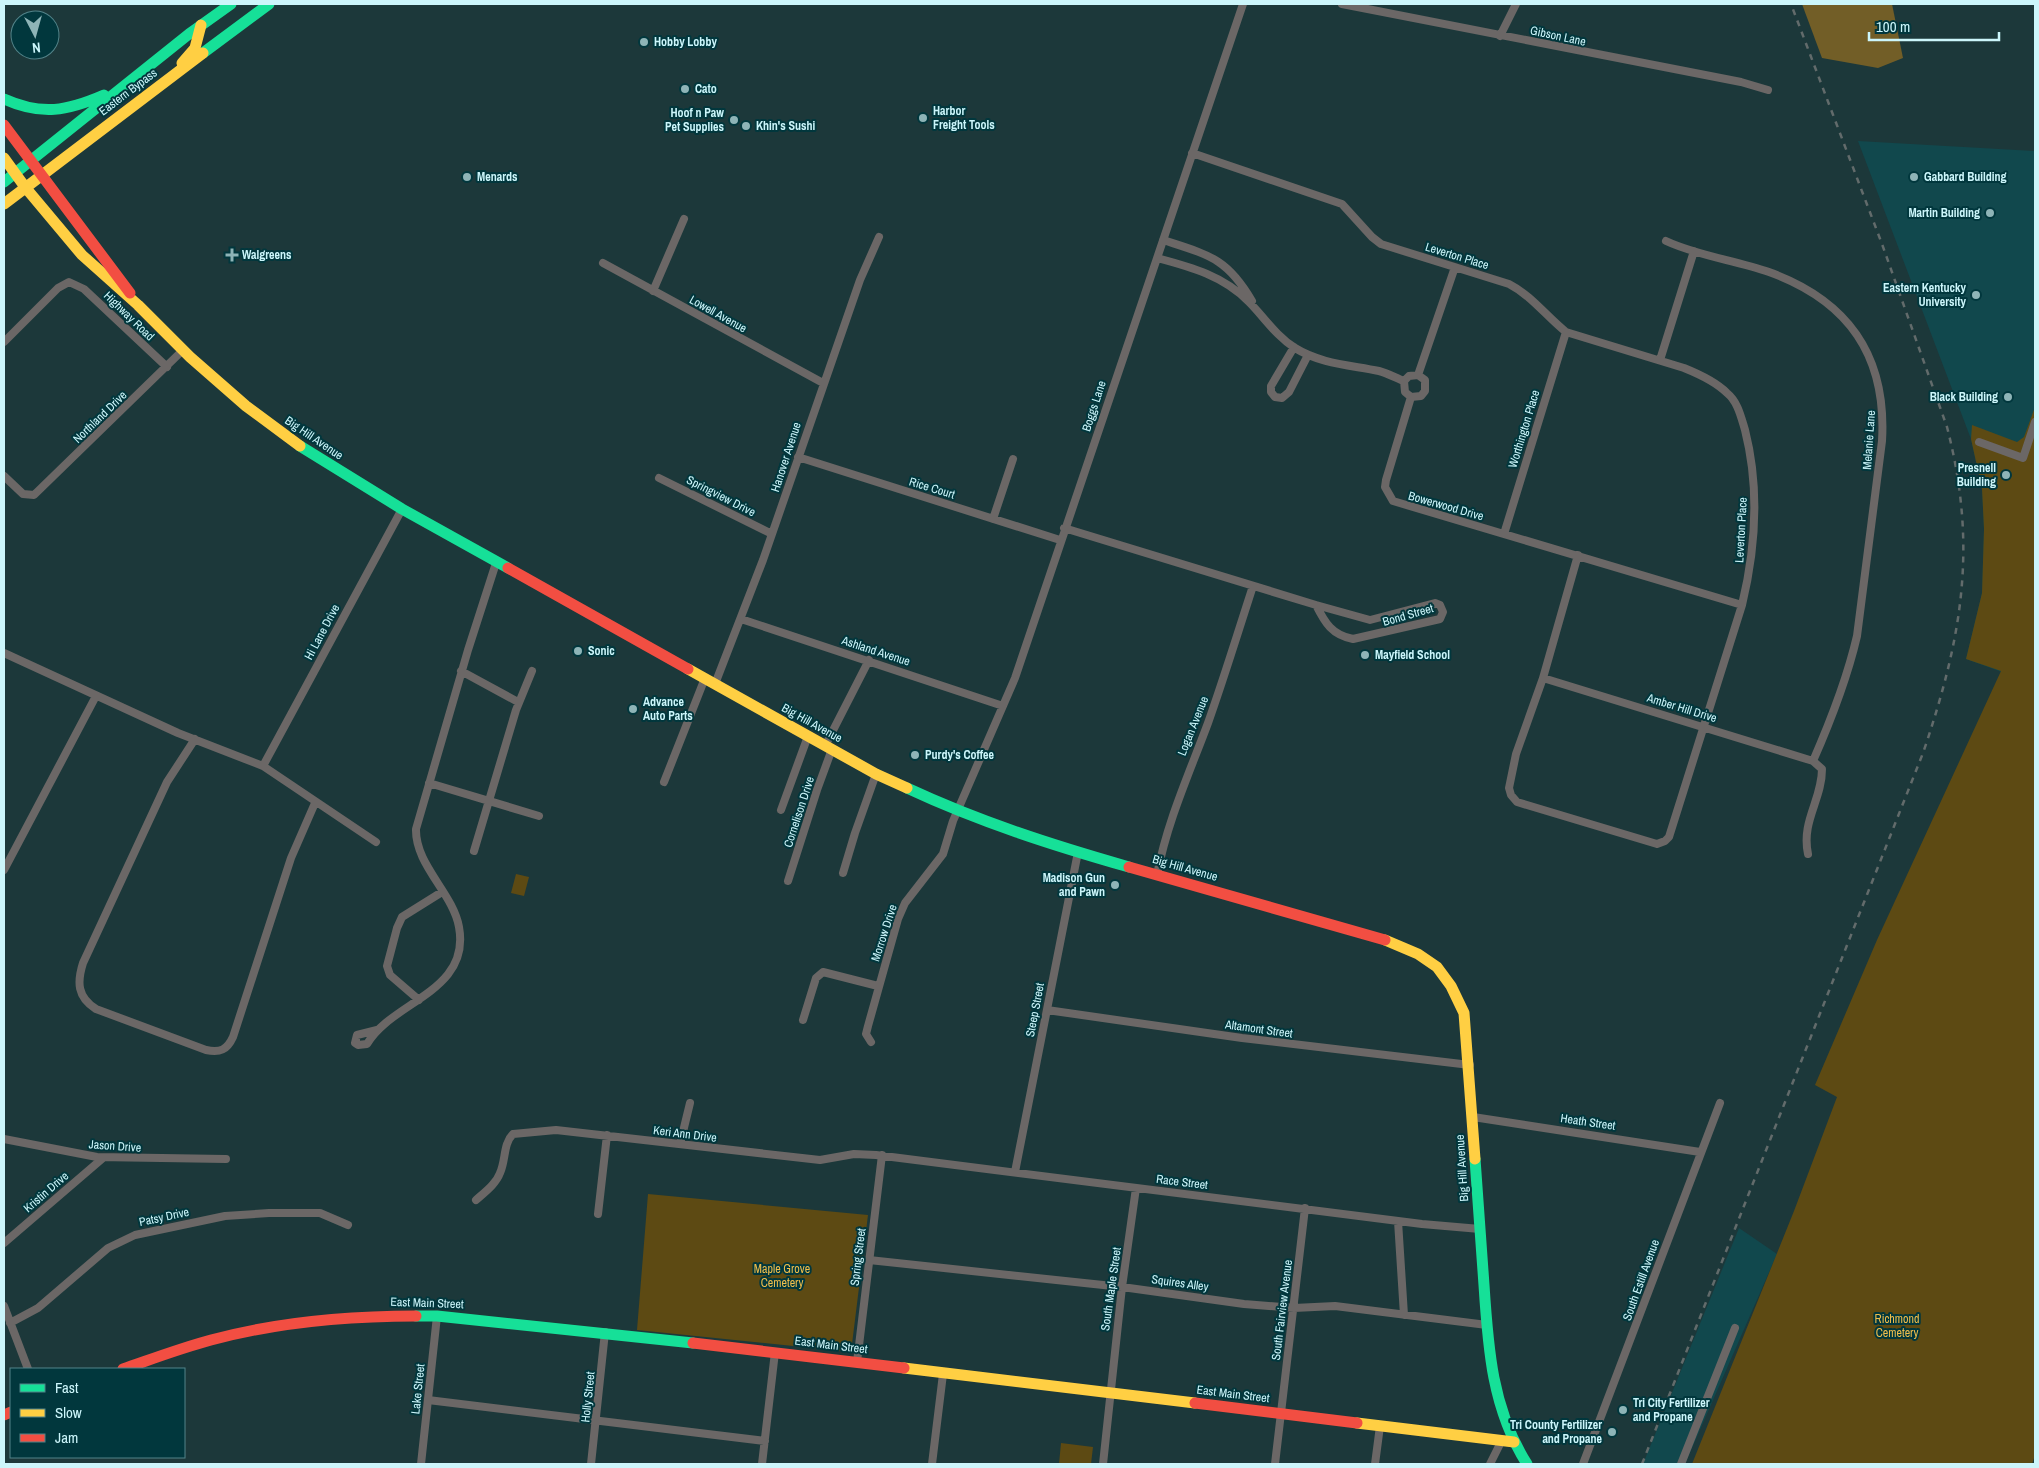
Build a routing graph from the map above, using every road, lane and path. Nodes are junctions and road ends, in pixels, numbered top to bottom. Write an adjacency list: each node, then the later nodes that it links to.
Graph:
1 (231, 4): 6 (main road, Eastern Bypass)
2 (269, 4): 10 (main road, Eastern Bypass)
3 (1243, 4): 13 (street, Boggs Lane)
4 (1342, 4): 7 (street, Gibson Lane)
5 (1516, 4): 7 (street)
6 (201, 25): 8 (main road, Eastern Bypass); 10 (main road)
7 (1500, 36): 9 (street, Gibson Lane)
8 (120, 88): 11 (main road); 15 (main road, Eastern Bypass)
9 (1768, 90)
10 (149, 94): 17 (main road, Eastern Bypass)
11 (4, 99)
12 (4, 125): 15 (main road, Big Hill Avenue)
13 (1192, 153): 23 (street, Boggs Lane); 28 (street, Leverton Place)
14 (4, 158): 16 (main road, Big Hill Avenue)
15 (31, 161): 16 (main road, Eastern Bypass); 17 (main road, Big Hill Avenue)
16 (15, 174): 18 (main road, Eastern Bypass); 19 (main road, Big Hill Avenue)
17 (41, 175): 19 (main road, Eastern Bypass); 30 (main road, Big Hill Avenue)
18 (4, 182)
19 (25, 188): 20 (main road, Eastern Bypass); 30 (main road, Big Hill Avenue)
20 (4, 204)
21 (684, 219): 29 (street)
22 (879, 237): 41 (street, Hanover Avenue)
23 (1163, 240): 26 (street, Boggs Lane); 31 (street)
24 (1666, 242): 25 (street, Melanie Lane)
25 (1694, 250): 37 (street); 75 (street, Melanie Lane)
26 (1157, 258): 31 (street); 51 (street, Boggs Lane)
27 (603, 264): 29 (street, Lowell Avenue)
28 (1455, 267): 32 (street, Leverton Place); 39 (street)
29 (653, 291): 41 (street, Lowell Avenue)
30 (138, 305): 35 (main road, Big Hill Avenue)
31 (1255, 308): 34 (street)
32 (1566, 332): 37 (street, Leverton Place); 53 (street, Worthington Place)
33 (4, 342): 38 (street, Highway Road)
34 (1294, 347): 36 (street); 36 (street)
35 (183, 350): 38 (street, Northland Drive); 49 (main road, Big Hill Avenue)
36 (1308, 355): 40 (street)
37 (1660, 360): 59 (street, Leverton Place)
38 (167, 367): 47 (street, Northland Drive)
39 (1418, 375): 40 (street); 42 (street)
40 (1404, 381): 42 (street)
41 (823, 383): 45 (street, Hanover Avenue)
42 (1411, 397): 53 (street, Bowerwood Drive)
43 (2035, 422): 44 (street)
44 (1979, 442)
45 (798, 457): 50 (street, Rice Court); 52 (street, Hanover Avenue)
46 (1013, 459): 50 (street)
47 (4, 476)
48 (659, 478): 52 (street, Springview Drive)
49 (402, 509): 56 (main road, Big Hill Avenue); 76 (street, Hi Lane Drive)
50 (993, 519): 54 (street, Rice Court)
51 (1064, 528): 54 (street, Boggs Lane); 57 (street, Bond Street)
52 (772, 534): 60 (street, Hanover Avenue)
53 (1504, 534): 55 (street, Bowerwood Drive)
54 (1060, 540): 70 (street, Boggs Lane)
55 (1578, 555): 59 (street, Bowerwood Drive); 66 (street, Leverton Place)
56 (496, 563): 63 (street); 65 (main road, Big Hill Avenue)
57 (1253, 586): 58 (street, Bond Street); 91 (street, Logan Avenue)
58 (1316, 605): 58 (street, Bond Street)
59 (1742, 605): 71 (street, Leverton Place)
60 (741, 619): 62 (street, Ashland Avenue); 67 (street, Hanover Avenue)
61 (4, 653): 68 (street)
62 (870, 660): 70 (street, Ashland Avenue); 74 (street, Cornelison Drive)
63 (462, 671): 69 (street); 79 (street)
64 (532, 671): 69 (street)
65 (705, 678): 67 (main road, Big Hill Avenue); 78 (street)
66 (1543, 678): 71 (street, Amber Hill Drive); 71 (street, Leverton Place)
67 (715, 684): 72 (main road, Big Hill Avenue)
68 (96, 696): 73 (street); 89 (street)
69 (518, 702): 80 (street)
70 (1003, 706): 83 (street, Boggs Lane)
71 (1704, 727): 75 (street, Amber Hill Drive)
72 (808, 736): 74 (main road, Big Hill Avenue); 82 (street)
73 (196, 739): 76 (street); 81 (street)
74 (829, 747): 77 (main road, Big Hill Avenue); 92 (street, Cornelison Drive)
75 (1813, 760): 88 (street)
76 (263, 766): 81 (street)
77 (876, 774): 83 (main road, Big Hill Avenue); 90 (street)
78 (664, 782)
79 (429, 784): 80 (street); 93 (street)
80 (488, 802): 84 (street); 86 (street)
81 (316, 803): 85 (street)
82 (782, 810)
83 (958, 812): 87 (main road, Big Hill Avenue); 94 (street, Morrow Drive)
84 (539, 816)
85 (376, 842)
86 (474, 851)
87 (1078, 852): 91 (main road, Big Hill Avenue); 96 (street, Steep Street)
88 (1808, 854)
89 (4, 870)
90 (843, 873)
91 (1157, 875): 100 (main road, Big Hill Avenue)
92 (788, 881)
93 (442, 892): 95 (street); 95 (street)
94 (878, 986): 97 (street); 99 (street, Morrow Drive)
95 (419, 1000): 98 (street)
96 (1046, 1010): 100 (street, Altamont Street); 111 (street, Steep Street)
97 (802, 1020)
98 (377, 1030)
99 (871, 1042)
100 (1470, 1065): 103 (main road, Big Hill Avenue)
101 (690, 1103): 106 (street)
102 (1720, 1103): 107 (street, South Estill Avenue)
103 (1473, 1117): 107 (street, Heath Street); 118 (main road, Big Hill Avenue)
104 (607, 1135): 106 (street, Keri Ann Drive); 113 (street, Keri Ann Drive); 115 (street)
105 (4, 1139): 109 (street, Jason Drive)
106 (680, 1144): 108 (street, Keri Ann Drive)
107 (1700, 1152): 152 (street, South Estill Avenue)
108 (882, 1156): 111 (street, Race Street); 120 (street, Spring Street)
109 (103, 1158): 110 (street, Jason Drive); 119 (street, Kristin Drive)
110 (226, 1159)
111 (1015, 1172): 112 (street, Race Street)
112 (1136, 1188): 114 (street, Race Street); 121 (street, South Maple Street)
113 (476, 1200)
114 (1306, 1208): 116 (street, Race Street); 123 (street, South Fairview Avenue)
115 (598, 1214)
116 (1398, 1221): 118 (street, Race Street); 124 (street)
117 (348, 1225): 126 (street, Patsy Drive)
118 (1480, 1229): 127 (main road, Big Hill Avenue)
119 (4, 1243)
120 (869, 1260): 121 (street, Squires Alley); 131 (street, Spring Street)
121 (1122, 1287): 123 (street, Squires Alley); 135 (street, South Maple Street)
122 (4, 1306): 126 (street)
123 (1294, 1308): 124 (street, Squires Alley); 137 (street, South Fairview Avenue)
124 (1404, 1315): 127 (street, Squires Alley)
125 (437, 1316): 129 (main road, East Main Street); 133 (main road, East Main Street); 136 (street, Lake Street)
126 (10, 1323): 132 (street)
127 (1487, 1325): 142 (main road, Big Hill Avenue)
128 (1734, 1328): 153 (street)
129 (605, 1332): 130 (main road, East Main Street); 138 (street, Holly Street)
130 (775, 1352): 131 (main road, East Main Street); 141 (street)
131 (857, 1362): 134 (main road, East Main Street)
132 (28, 1368)
133 (126, 1368)
134 (943, 1374): 135 (main road, East Main Street); 146 (street)
135 (1111, 1393): 137 (main road, East Main Street); 147 (street, South Maple Street)
136 (428, 1400): 138 (street); 143 (street, Lake Street)
137 (1280, 1414): 139 (main road, East Main Street); 148 (street, South Fairview Avenue)
138 (596, 1421): 141 (street); 144 (street, Holly Street)
139 (1380, 1426): 140 (main road, East Main Street); 149 (street)
140 (1502, 1440): 142 (main road, East Main Street); 150 (street)
141 (765, 1441): 145 (street)
142 (1514, 1442): 151 (main road)
143 (420, 1464)
144 (591, 1464)
145 (762, 1464)
146 (932, 1464)
147 (1103, 1464)
148 (1275, 1464)
149 (1375, 1464)
150 (1490, 1464)
151 (1527, 1464)
152 (1583, 1464)
153 (1681, 1464)

